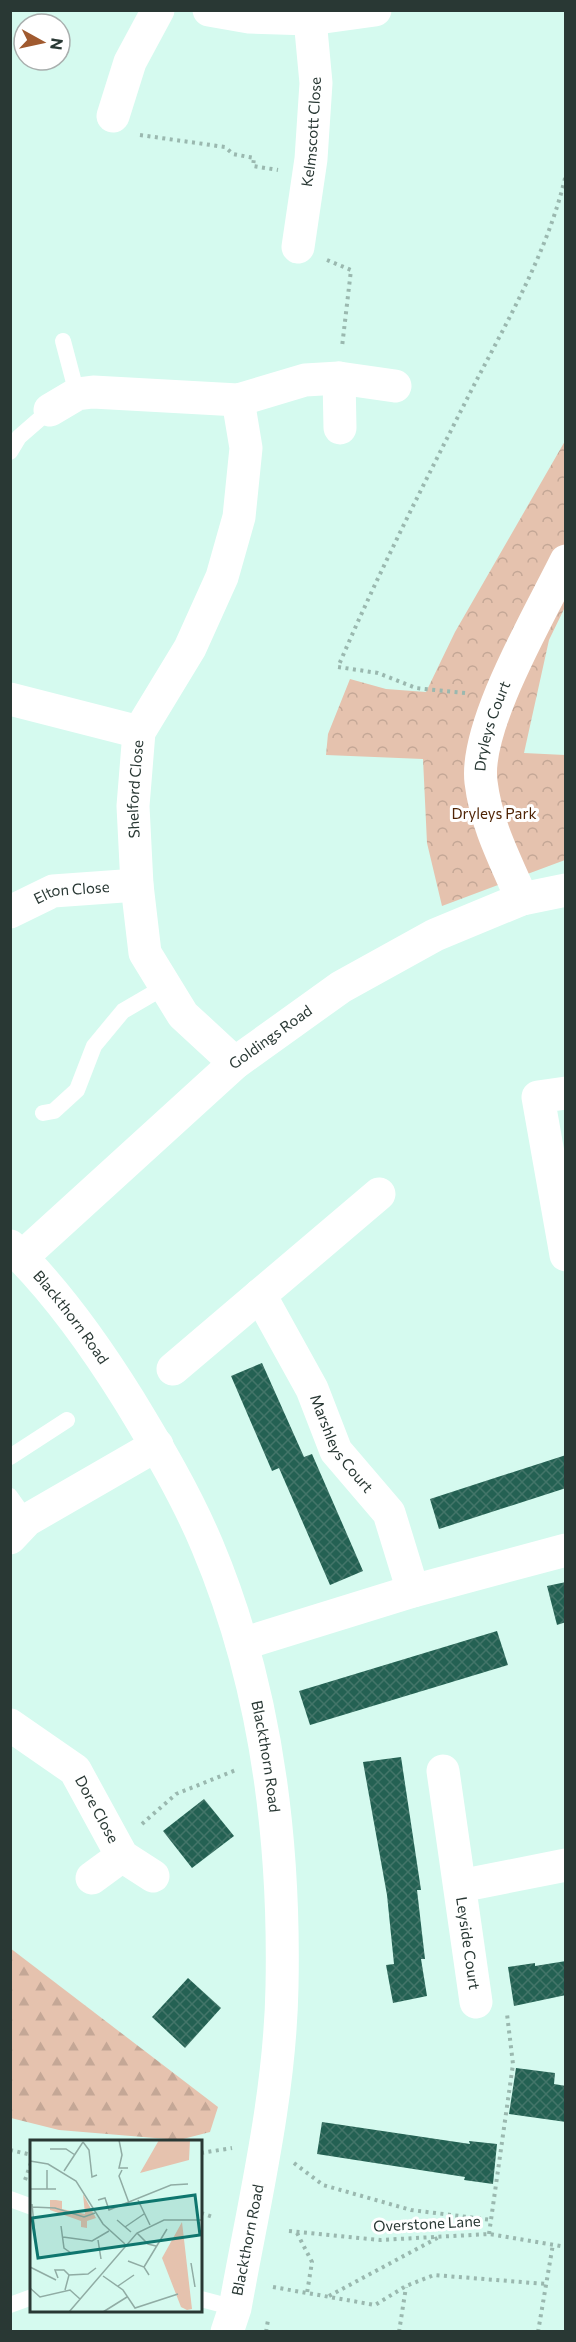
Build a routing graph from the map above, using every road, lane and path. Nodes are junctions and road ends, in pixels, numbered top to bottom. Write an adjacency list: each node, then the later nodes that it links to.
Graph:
1 (158, 10): 5 (street)
2 (209, 10): 4 (street)
3 (375, 10): 4 (street)
4 (310, 19): 6 (street, Kelmscott Close)
5 (113, 116): 6 (path)
6 (309, 174): 8 (street, Kelmscott Close)
7 (566, 174): 17 (path)
8 (298, 247): 10 (path)
9 (63, 341): 13 (lane)
10 (339, 378): 11 (street); 12 (street); 14 (street)
11 (395, 386)
12 (238, 400): 13 (street); 19 (street, Shelford Close)
13 (64, 402): 15 (lane)
14 (340, 428)
15 (10, 452)
16 (566, 561): 17 (street, Dryleys Court)
17 (500, 696): 22 (street, Dryleys Court)
18 (10, 699): 19 (street)
19 (139, 732): 20 (street, Shelford Close)
20 (137, 885): 23 (street, Elton Close); 24 (street, Shelford Close)
21 (566, 890): 22 (street, Goldings Road)
22 (522, 899): 25 (street, Goldings Road)
23 (10, 912)
24 (165, 986): 25 (street, Shelford Close); 27 (lane)
25 (236, 1063): 29 (street, Goldings Road)
26 (566, 1093): 30 (street)
27 (43, 1113)
28 (379, 1194): 31 (street)
29 (16, 1252): 34 (street, Blackthorn Road)
30 (566, 1255)
31 (260, 1295): 32 (street); 38 (street, Marshleys Court)
32 (173, 1369)
33 (68, 1420): 35 (lane)
34 (157, 1446): 36 (street); 39 (street, Blackthorn Road)
35 (10, 1457)
36 (16, 1518)
37 (566, 1550): 38 (street)
38 (413, 1591): 39 (street)
39 (242, 1644): 41 (street, Blackthorn Road)
40 (10, 1725): 43 (street, Dore Close)
41 (268, 1764): 43 (path); 50 (street, Blackthorn Road)
42 (443, 1772): 47 (street, Leyside Court)
43 (119, 1851): 45 (street, Dore Close); 46 (street, Dore Close)
44 (566, 1865): 47 (street, Leyside Court)
45 (153, 1876)
46 (92, 1878)
47 (460, 1886): 48 (street, Leyside Court)
48 (476, 2002): 56 (path)
49 (10, 2150): 51 (path)
50 (265, 2153): 56 (path); 70 (street, Blackthorn Road)
51 (30, 2154)
52 (10, 2199): 53 (lane)
53 (30, 2206)
54 (202, 2213): 55 (path)
55 (213, 2217)
56 (492, 2220): 59 (path)
57 (289, 2232): 58 (path, Overstone Lane)
58 (296, 2232): 60 (path, Overstone Lane); 65 (path)
59 (489, 2234): 60 (path, Overstone Lane); 61 (path, Overstone Lane)
60 (444, 2235): 66 (path)
61 (553, 2244): 62 (path, Overstone Lane); 63 (path)
62 (566, 2247)
63 (546, 2284): 64 (path); 72 (path)
64 (406, 2286): 66 (path); 71 (path)
65 (307, 2293): 66 (path); 70 (path)
66 (328, 2296)
67 (30, 2298): 69 (lane)
68 (202, 2299): 70 (lane)
69 (10, 2306)
70 (234, 2307)
71 (399, 2331)
72 (538, 2331)

